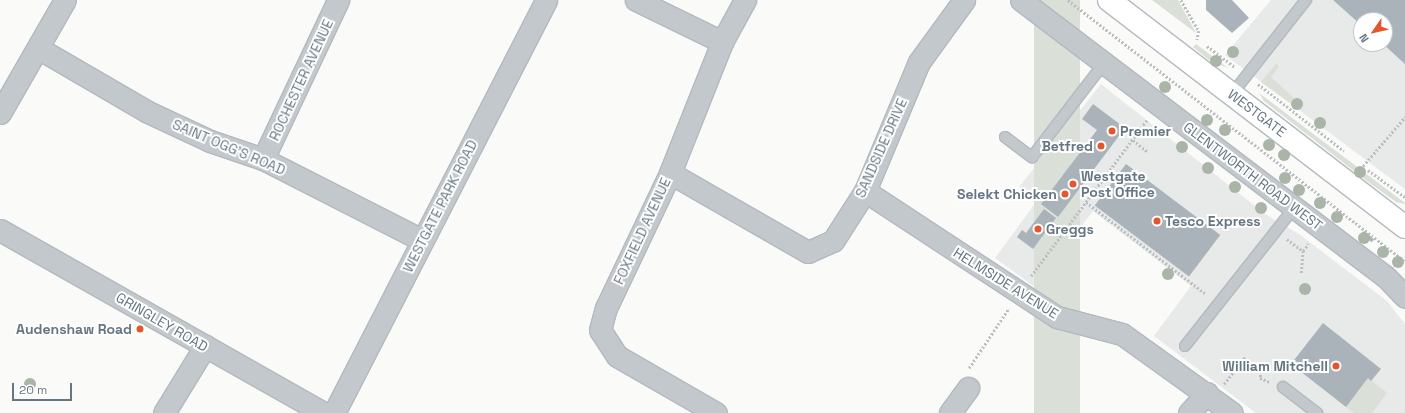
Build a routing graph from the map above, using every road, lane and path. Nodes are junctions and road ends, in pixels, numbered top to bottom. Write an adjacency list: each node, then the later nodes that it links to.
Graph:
1 (65, 0): 14 (street)
2 (338, 0): 27 (street, ROCHESTER AVENUE)
3 (546, 0): 38 (street, WESTGATE PARK ROAD)
4 (636, 0): 13 (street)
5 (745, 0): 13 (street, FOXFIELD AVENUE)
6 (964, 0): 31 (street, SANDSIDE DRIVE)
7 (1021, 0): 16 (street, GLENTWORTH ROAD WEST)
8 (1068, 0): 39 (path)
9 (1109, 0): 19 (street, WESTGATE)
10 (1181, 0): 12 (path)
11 (1306, 0): 19 (lane)
12 (1197, 40)
13 (722, 42): 30 (street, FOXFIELD AVENUE)
14 (38, 48): 21 (street); 27 (street, SAINT OGG'S ROAD)
15 (1220, 55): 17 (path)
16 (1104, 63): 20 (street, GLENTWORTH ROAD WEST); 23 (lane)
17 (1235, 67)
18 (1259, 86): 26 (path)
19 (1232, 94): 35 (street, WESTGATE)
20 (1158, 105): 24 (path); 34 (street, GLENTWORTH ROAD WEST)
21 (0, 113)
22 (1405, 117): 29 (path)
23 (1005, 137)
24 (1133, 140): 25 (path); 33 (path)
25 (1148, 152)
26 (1346, 152)
27 (264, 159): 38 (street, SAINT OGG'S ROAD)
28 (1357, 162): 29 (path)
29 (1363, 166): 32 (path)
30 (670, 173): 31 (street, SANDSIDE DRIVE); 53 (street, FOXFIELD AVENUE)
31 (865, 191): 41 (street, HELMSIDE AVENUE)
32 (1405, 197)
33 (1086, 202): 41 (path); 43 (path)
34 (1294, 208): 37 (lane); 42 (street, GLENTWORTH ROAD WEST)
35 (1405, 226)
36 (0, 230): 44 (street, GRINGLEY ROAD)
37 (1277, 231): 40 (path); 43 (lane)
38 (422, 240): 52 (street, WESTGATE PARK ROAD)
39 (1405, 262)
40 (1301, 274)
41 (1019, 292): 48 (path); 49 (street, HELMSIDE AVENUE)
42 (1405, 297)
43 (1219, 304): 45 (lane)
44 (205, 346): 50 (street); 51 (street, GRINGLEY ROAD)
45 (1185, 346)
46 (1245, 357): 49 (path)
47 (1283, 387): 57 (lane)
48 (968, 388): 54 (street)
49 (1210, 396): 55 (street); 56 (street, HELMSIDE AVENUE)
50 (164, 413)
51 (324, 413)
52 (334, 413)
53 (716, 413)
54 (950, 413)
55 (1189, 413)
56 (1232, 413)
57 (1317, 413)

